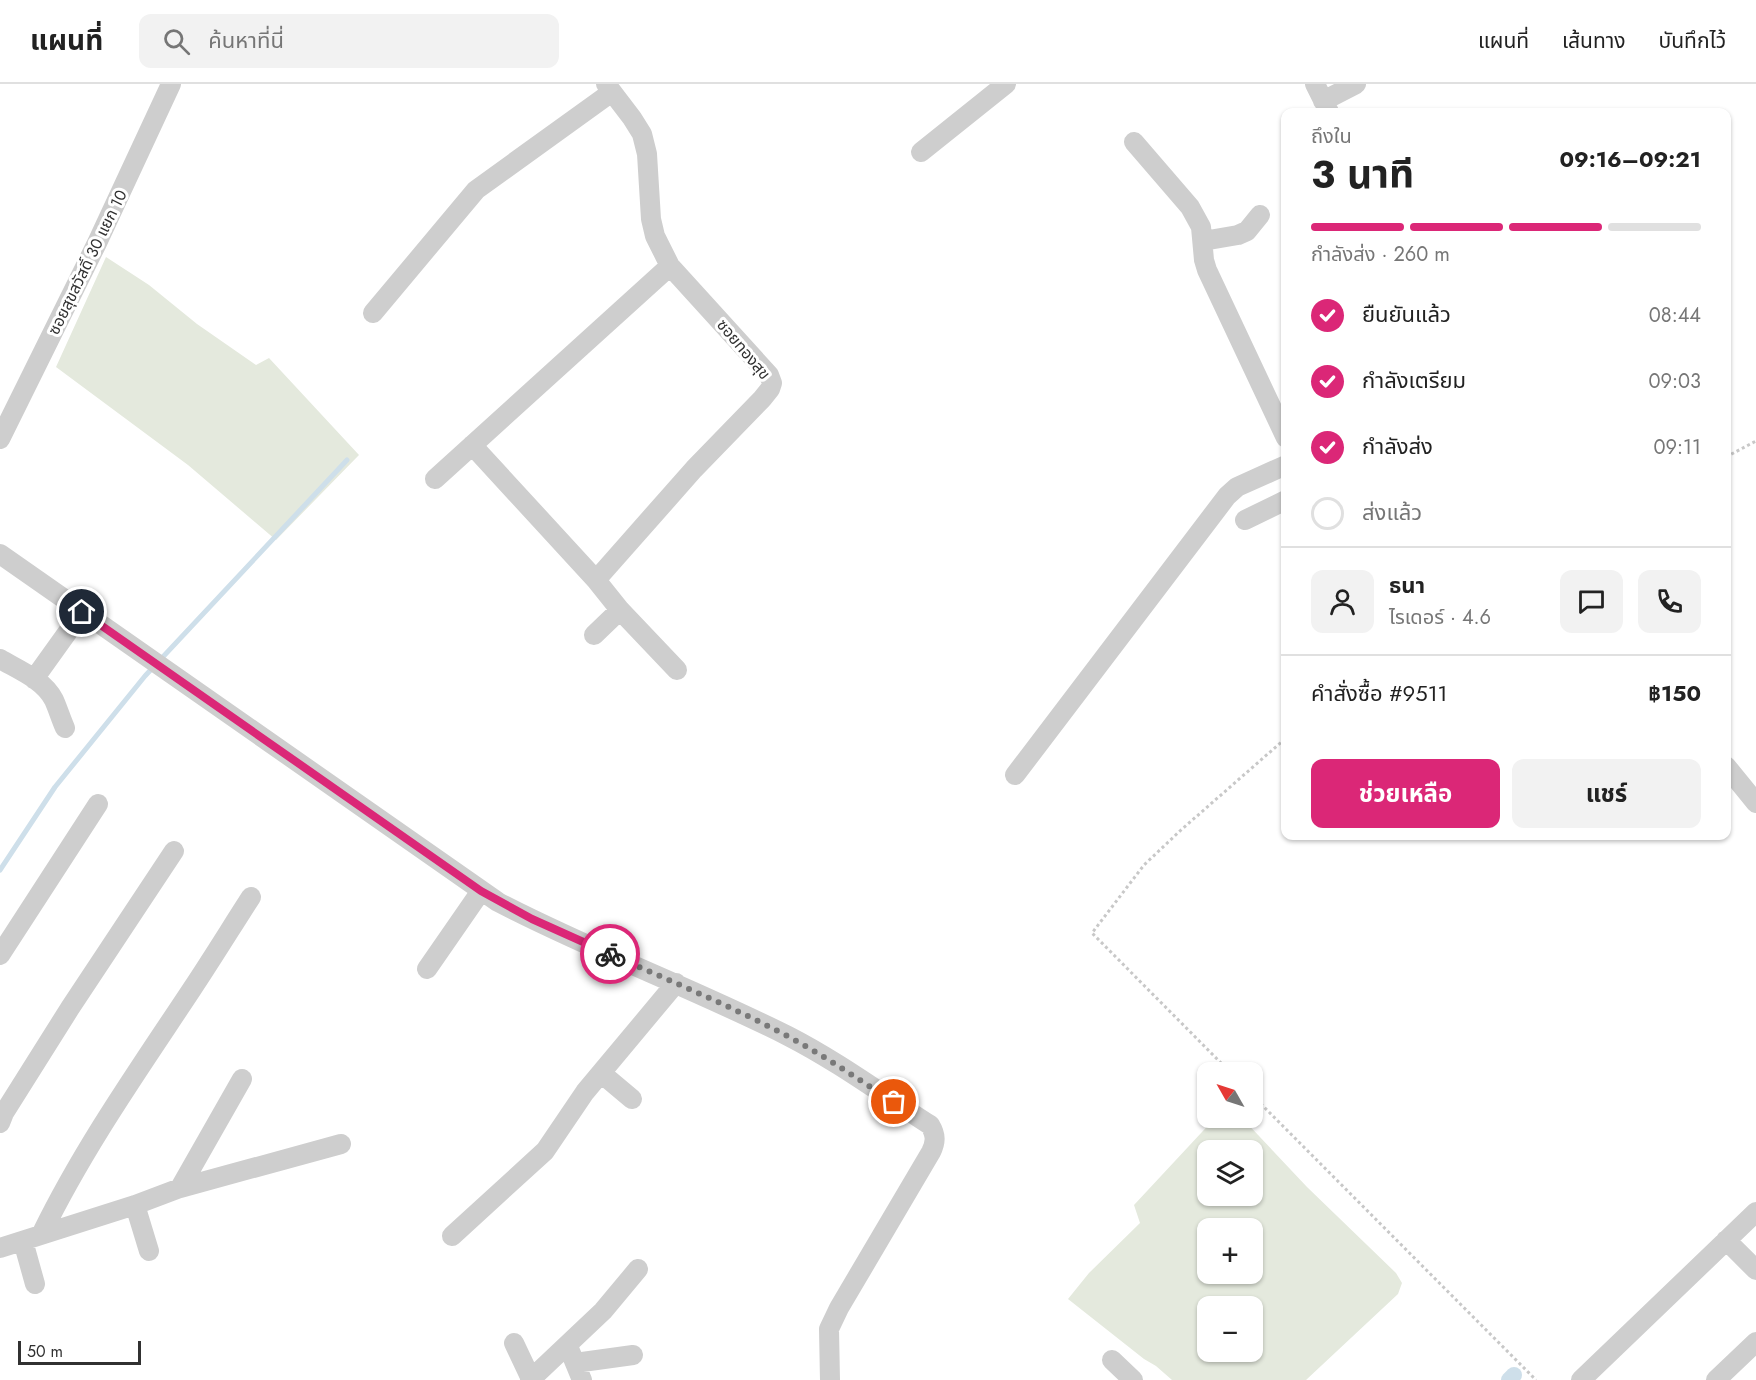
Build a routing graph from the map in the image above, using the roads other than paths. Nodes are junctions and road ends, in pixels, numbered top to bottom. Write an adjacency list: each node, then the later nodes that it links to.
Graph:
1 (171, 84): 13 (street, ซอยสุขสวัสดิ์ 30 แยก 10)
2 (1006, 84): 7 (street)
3 (1356, 84): 5 (street)
4 (609, 88): 10 (street, ซอยทองสุข); 11 (street)
5 (1322, 99)
6 (1134, 142): 9 (street)
7 (921, 152)
8 (1260, 215): 9 (street)
9 (1203, 242): 12 (street)
10 (670, 266): 14 (street); 20 (street, ซอยทองสุข)
11 (373, 313)
12 (1281, 427)
13 (0, 439)
14 (472, 445): 16 (street); 20 (street)
15 (1281, 467): 29 (street)
16 (435, 479)
17 (1281, 502): 18 (street)
18 (1245, 520)
19 (0, 554): 22 (street)
20 (596, 580): 21 (street)
21 (620, 610): 23 (street); 25 (street)
22 (82, 612): 26 (street); 33 (street)
23 (594, 635)
24 (1, 662): 26 (street)
25 (677, 670)
26 (34, 679): 27 (street)
27 (65, 728)
28 (1731, 772): 30 (street)
29 (1015, 775)
30 (1756, 803)
31 (98, 804): 35 (street)
32 (174, 851): 41 (street)
33 (481, 891): 36 (street); 37 (street)
34 (251, 897): 46 (street)
35 (0, 955)
36 (427, 969)
37 (676, 983): 38 (street); 61 (street)
38 (601, 1073): 40 (street); 47 (street)
39 (242, 1079): 43 (street)
40 (632, 1099)
41 (1, 1116)
42 (341, 1144): 43 (street)
43 (180, 1188): 44 (street)
44 (135, 1205): 46 (street); 51 (street)
45 (1756, 1212): 48 (street)
46 (42, 1233): 49 (street)
47 (452, 1236)
48 (1726, 1240): 53 (street); 63 (street)
49 (23, 1241): 50 (street); 54 (street)
50 (0, 1248)
51 (149, 1251)
52 (638, 1269): 59 (street)
53 (1756, 1270)
54 (35, 1284)
55 (1756, 1342): 64 (street)
56 (514, 1343): 60 (street)
57 (633, 1355): 59 (street)
58 (1112, 1360): 62 (street)
59 (575, 1363): 60 (street)
60 (530, 1380)
61 (830, 1380)
62 (1133, 1380)
63 (1581, 1380)
64 (1716, 1380)

